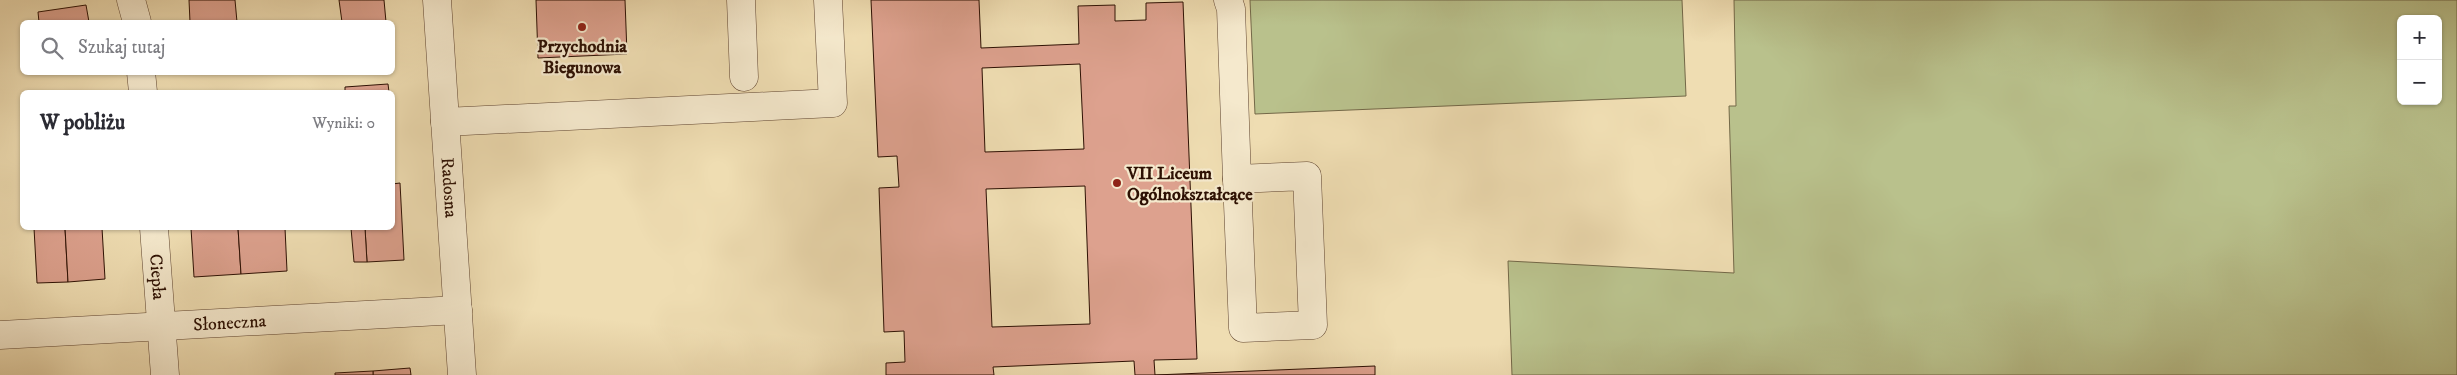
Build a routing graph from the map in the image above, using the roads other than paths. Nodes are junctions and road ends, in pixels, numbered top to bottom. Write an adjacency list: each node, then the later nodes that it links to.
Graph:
1 (131, 0): 6 (street)
2 (437, 0): 10 (street, Radosna)
3 (741, 0): 8 (street)
4 (828, 0): 10 (street)
5 (1228, 0): 11 (street)
6 (136, 20)
7 (141, 75): 9 (street)
8 (744, 77)
9 (143, 90)
10 (445, 122): 13 (street, Radosna)
11 (1237, 179): 11 (street)
12 (154, 230): 14 (street, Ciepła)
13 (458, 310): 14 (street, Słoneczna); 17 (street, Radosna)
14 (163, 324): 15 (street, Słoneczna); 16 (street, Ciepła)
15 (0, 335)
16 (165, 375)
17 (462, 375)

